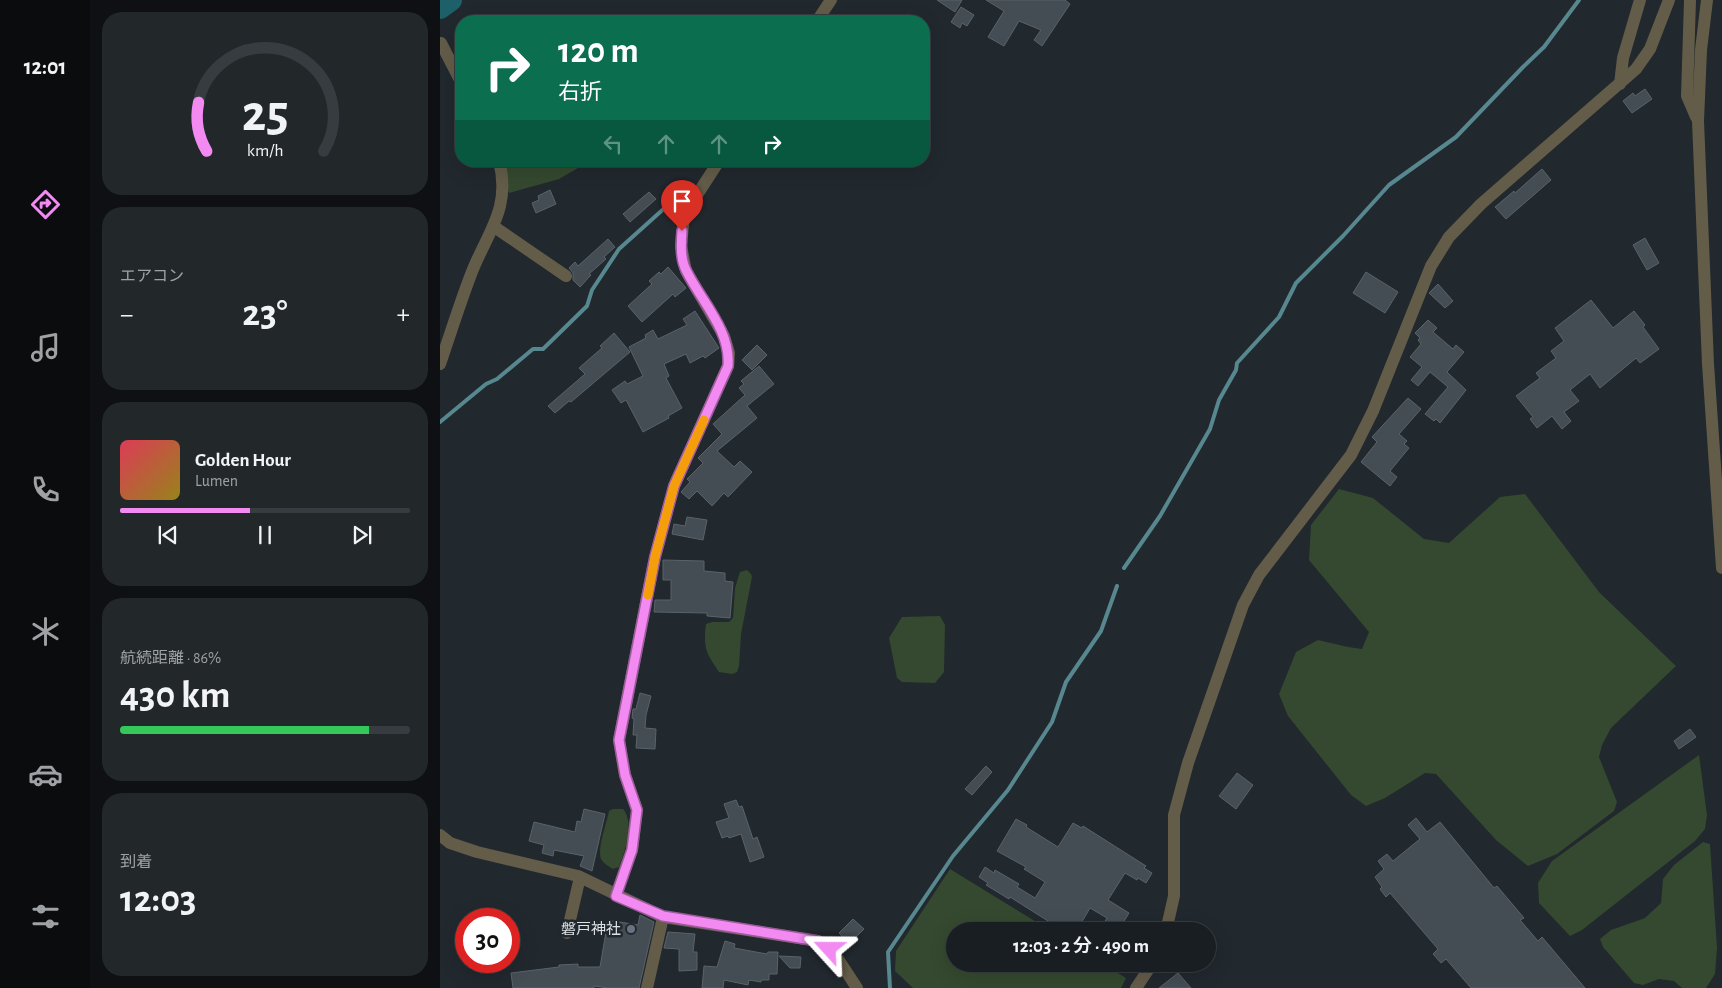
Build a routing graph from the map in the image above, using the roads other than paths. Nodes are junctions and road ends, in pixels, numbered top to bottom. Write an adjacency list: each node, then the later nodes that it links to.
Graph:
1 (831, 0): 6 (street)
2 (1640, 0): 9 (street)
3 (1669, 0): 9 (street)
4 (1690, 0): 10 (street)
5 (1707, 0): 10 (street)
6 (820, 15)
7 (441, 43): 8 (street)
8 (455, 70)
9 (1620, 84): 21 (street)
10 (1698, 121): 16 (street)
11 (500, 167): 13 (street)
12 (715, 167): 19 (street)
13 (493, 226): 14 (street); 15 (street)
14 (566, 276)
15 (440, 364)
16 (1722, 568)
17 (440, 835): 18 (street)
18 (580, 877): 19 (street); 22 (street)
19 (616, 896): 20 (street)
20 (663, 916): 24 (street); 25 (street)
21 (1168, 922)
22 (566, 933)
23 (1147, 972): 26 (street)
24 (647, 988)
25 (857, 988)
26 (1136, 988)

